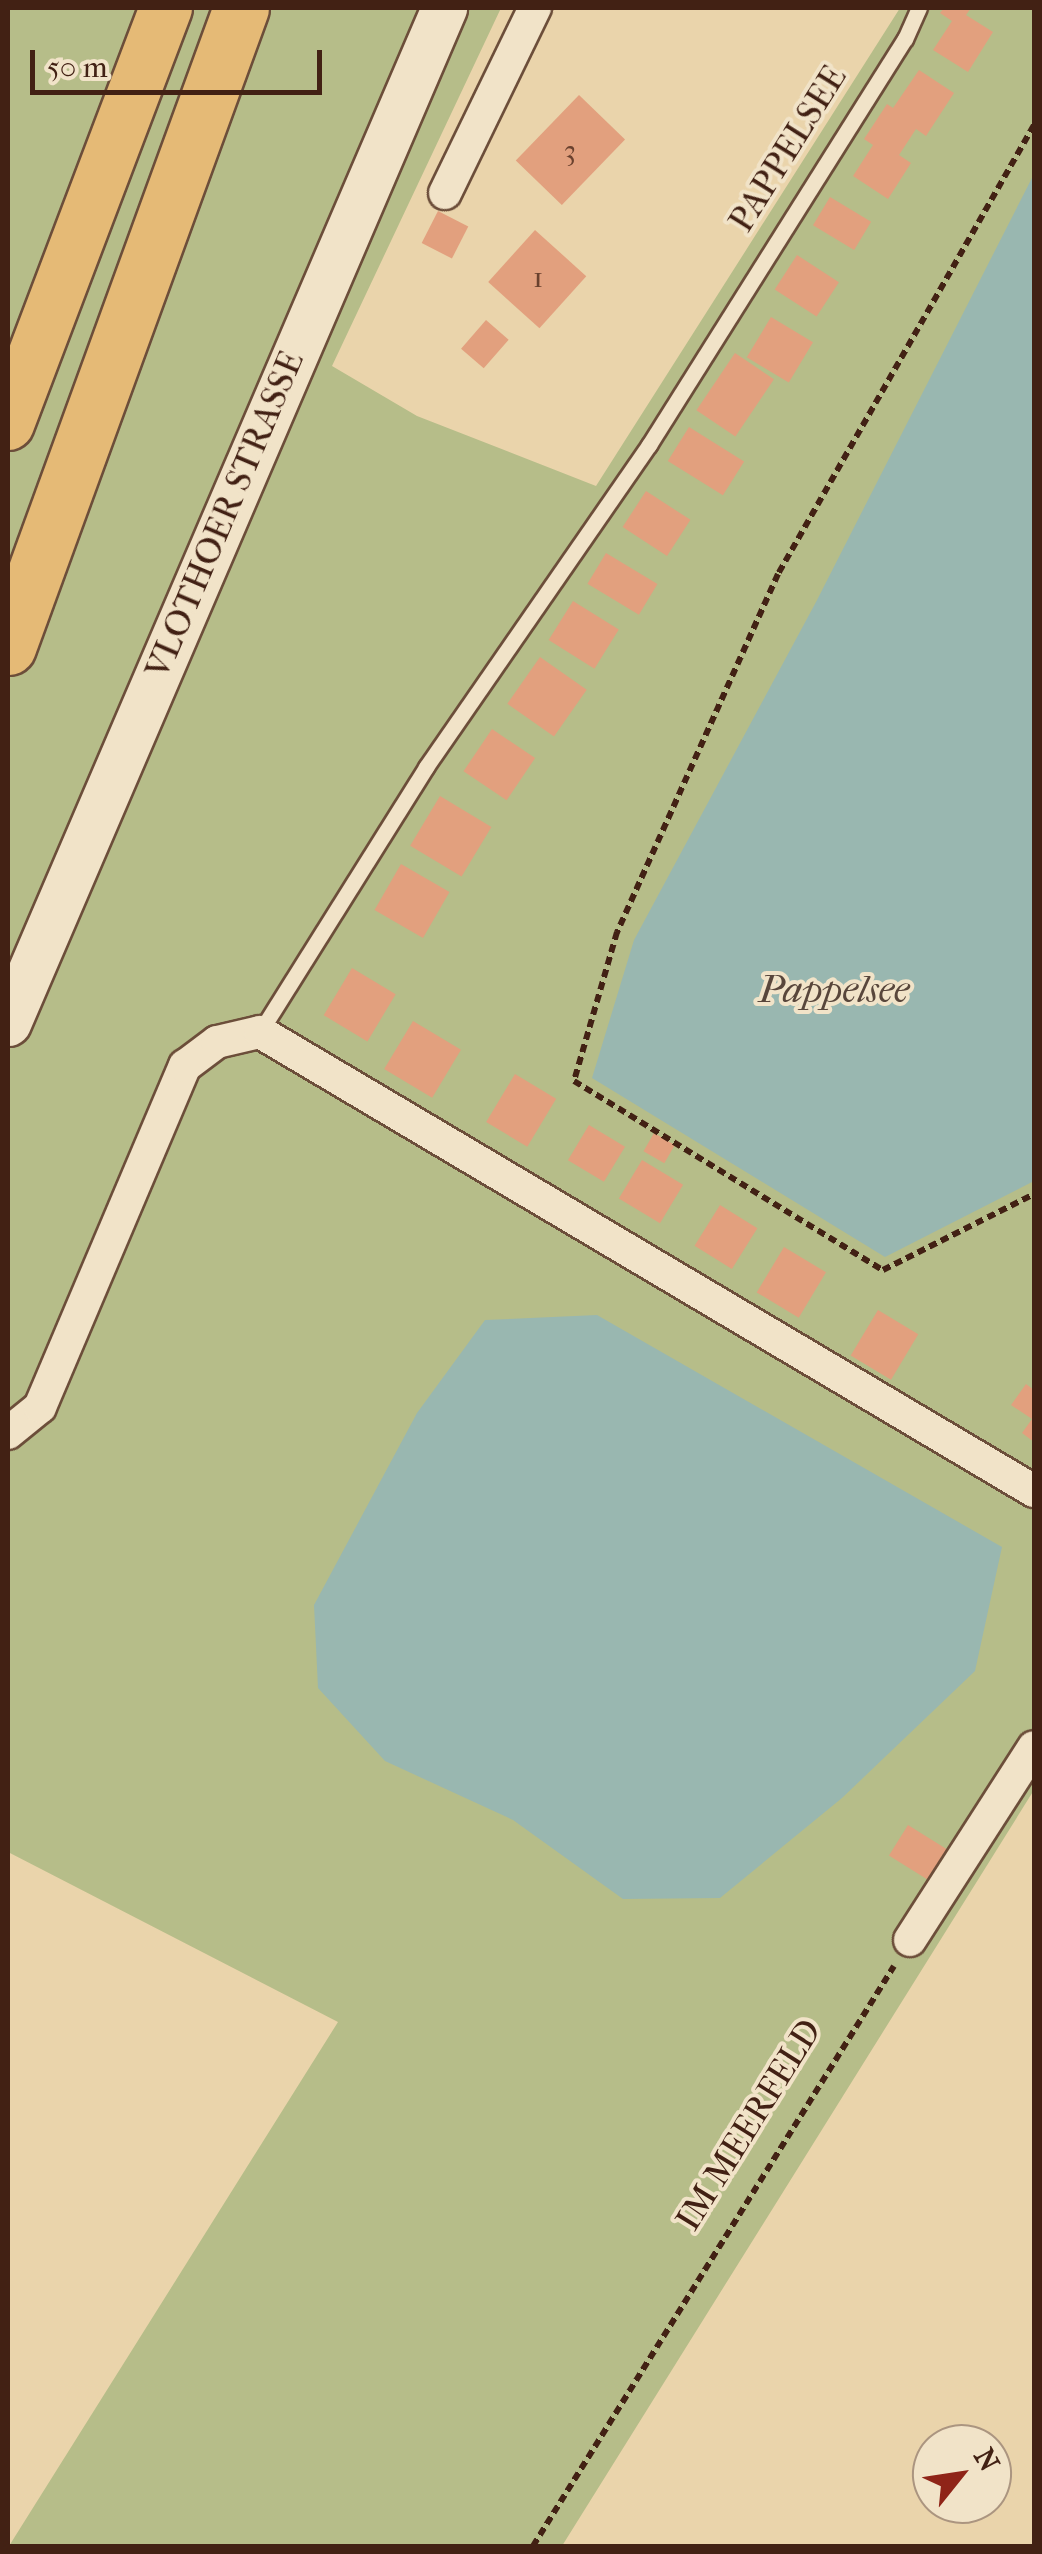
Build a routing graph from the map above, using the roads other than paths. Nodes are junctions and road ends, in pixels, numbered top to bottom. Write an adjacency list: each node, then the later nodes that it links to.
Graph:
1 (166, 8): 7 (highway)
2 (241, 8): 8 (highway)
3 (444, 8): 9 (main road, VLOTHOER STRASSE)
4 (535, 8): 6 (street)
5 (919, 8): 10 (lane, PAPPELSEE)
6 (445, 193)
7 (8, 424)
8 (8, 647)
9 (8, 1023)
10 (260, 1032): 11 (street); 12 (street)
11 (8, 1433)
12 (1034, 1492)
13 (1034, 1746): 14 (street)
14 (910, 1940)

